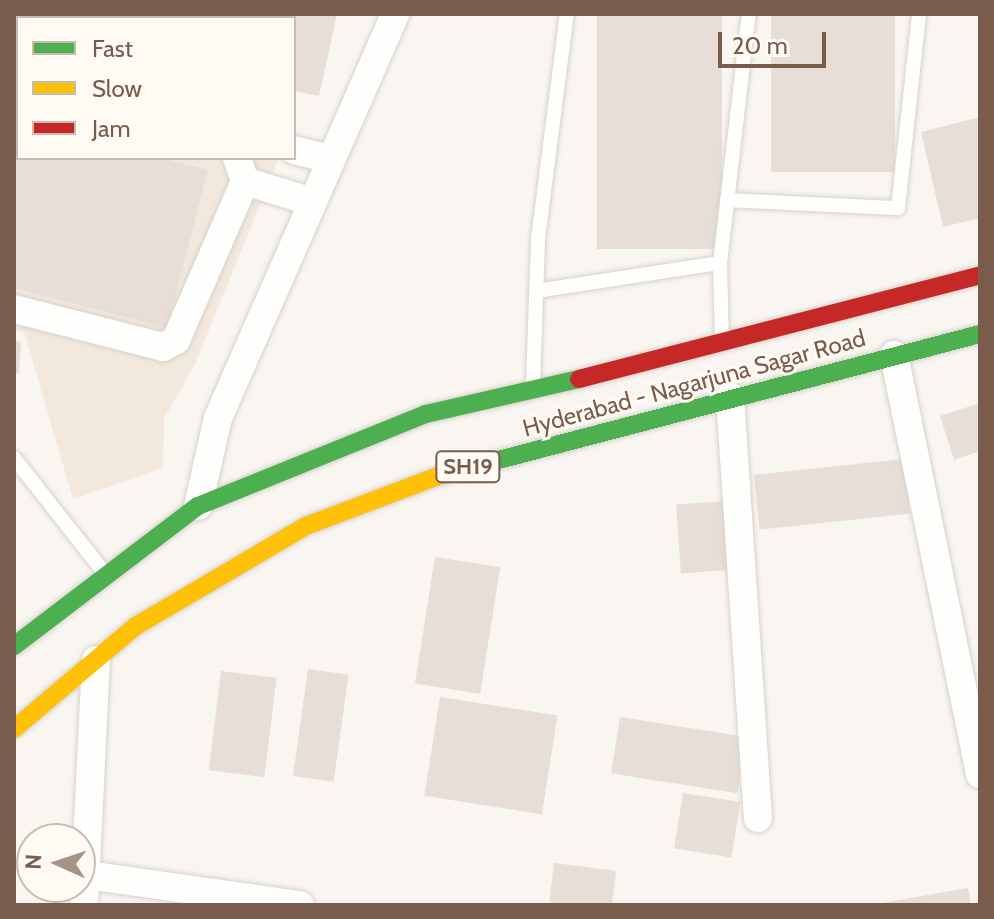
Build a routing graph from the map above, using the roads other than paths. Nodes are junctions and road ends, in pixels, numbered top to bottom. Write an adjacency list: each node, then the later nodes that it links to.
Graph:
1 (395, 14): 6 (street)
2 (567, 14): 12 (lane)
3 (749, 14): 8 (lane)
4 (919, 14): 8 (lane)
5 (296, 150): 6 (street)
6 (331, 159): 9 (street)
7 (241, 170): 9 (street); 13 (street)
8 (727, 200): 10 (lane)
9 (312, 202): 20 (street)
10 (720, 263): 12 (lane); 15 (lane)
11 (980, 275): 15 (main road, Hyderabad - Nagarjuna Sagar Road / SH19)
12 (536, 291): 17 (lane)
13 (14, 309)
14 (980, 334): 16 (main road, Hyderabad - Nagarjuna Sagar Road / SH19)
15 (722, 347): 17 (main road, Hyderabad - Nagarjuna Sagar Road / SH19)
16 (894, 355): 18 (main road, Hyderabad - Nagarjuna Sagar Road / SH19); 25 (street)
17 (533, 390): 20 (main road, Hyderabad - Nagarjuna Sagar Road / SH19)
18 (730, 397): 23 (main road, Hyderabad - Nagarjuna Sagar Road / SH19); 26 (street)
19 (14, 458): 21 (lane)
20 (198, 506): 21 (main road, Hyderabad - Nagarjuna Sagar Road / SH19)
21 (104, 573): 22 (main road, Hyderabad - Nagarjuna Sagar Road / SH19)
22 (14, 646)
23 (96, 660): 24 (main road, Hyderabad - Nagarjuna Sagar Road / SH19); 27 (street)
24 (14, 729)
25 (980, 774)
26 (758, 818)
27 (90, 823)
28 (96, 876): 29 (street)
29 (300, 905)

